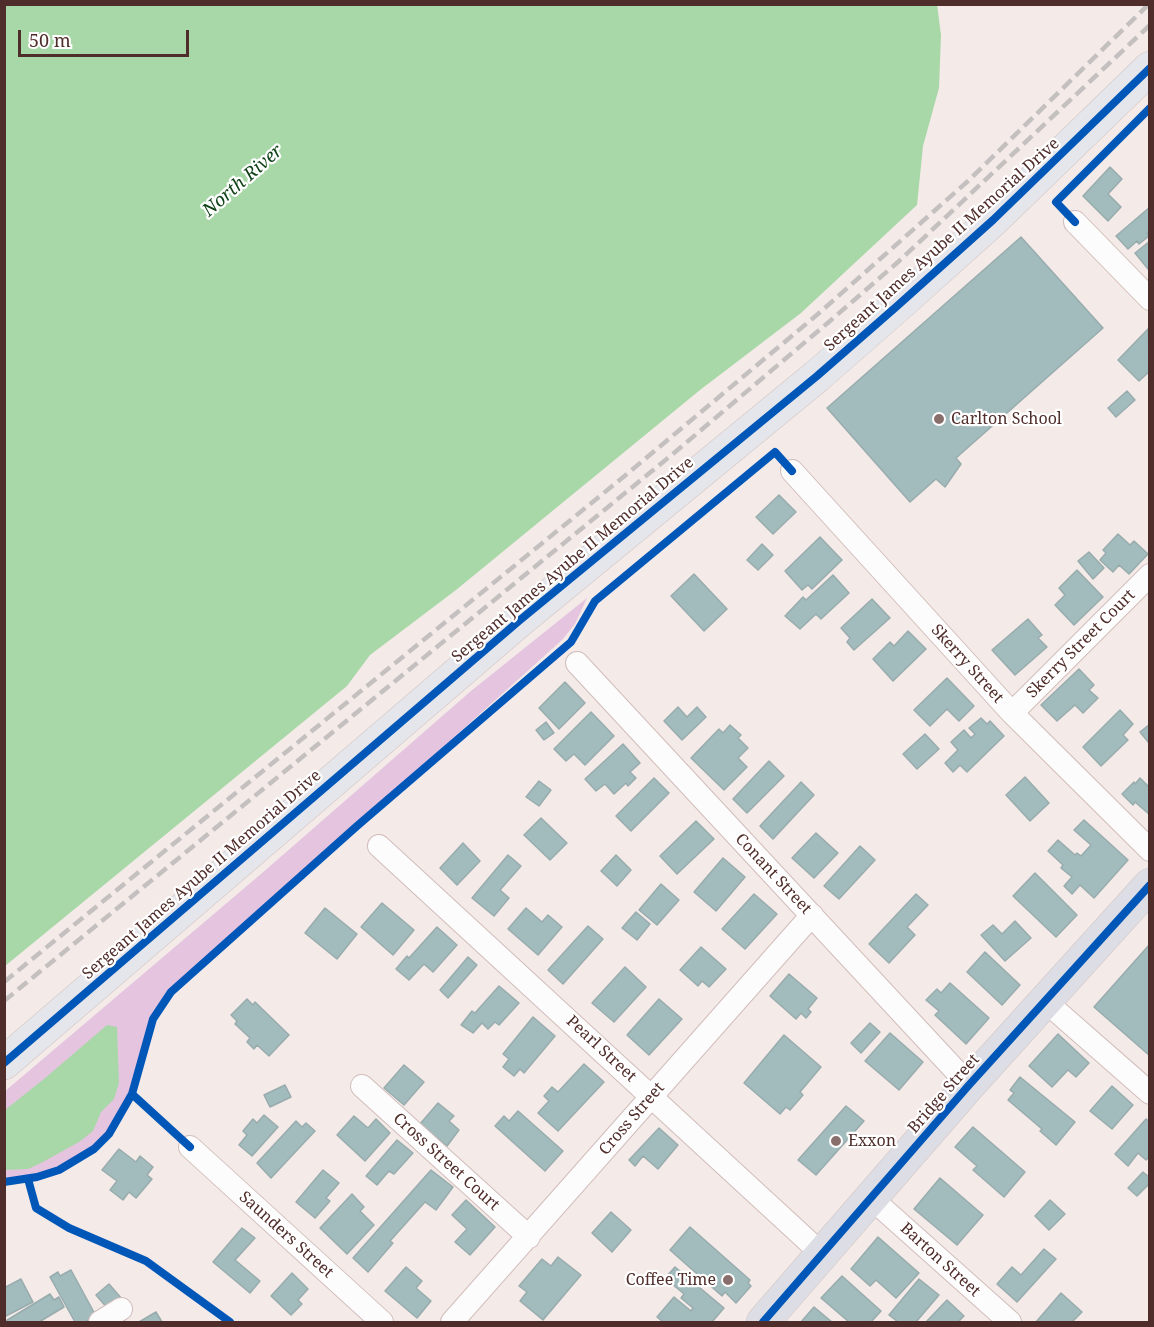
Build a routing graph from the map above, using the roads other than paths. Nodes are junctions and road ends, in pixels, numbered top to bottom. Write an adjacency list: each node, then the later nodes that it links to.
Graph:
1 (1149, 68): 13 (main road, Sergeant James Ayube II Memorial Drive)
2 (1075, 222): 3 (street)
3 (1149, 299)
4 (792, 471): 7 (street, Skerry Street)
5 (1149, 575): 7 (street, Skerry Street Court)
6 (577, 663): 11 (street, Conant Street)
7 (1012, 713): 9 (street, Skerry Street)
8 (379, 846): 17 (street, Pearl Street)
9 (1149, 850)
10 (1149, 885): 12 (highway, Bridge Street)
11 (812, 915): 14 (street, Conant Street); 17 (street, Cross Street)
12 (1045, 1001): 14 (highway, Bridge Street); 16 (street)
13 (4, 1063)
14 (969, 1085): 19 (highway, Bridge Street)
15 (362, 1086): 20 (street, Cross Street Court)
16 (1149, 1093)
17 (652, 1096): 20 (street, Cross Street); 21 (street, Pearl Street)
18 (190, 1147): 24 (street, Saunders Street)
19 (871, 1198): 21 (highway, Bridge Street); 27 (street, Barton Street)
20 (529, 1237): 25 (street, Cross Street)
21 (822, 1254): 26 (highway, Bridge Street)
22 (121, 1309): 23 (street)
23 (100, 1323)
24 (382, 1323)
25 (452, 1323)
26 (762, 1323)
27 (1010, 1323)

